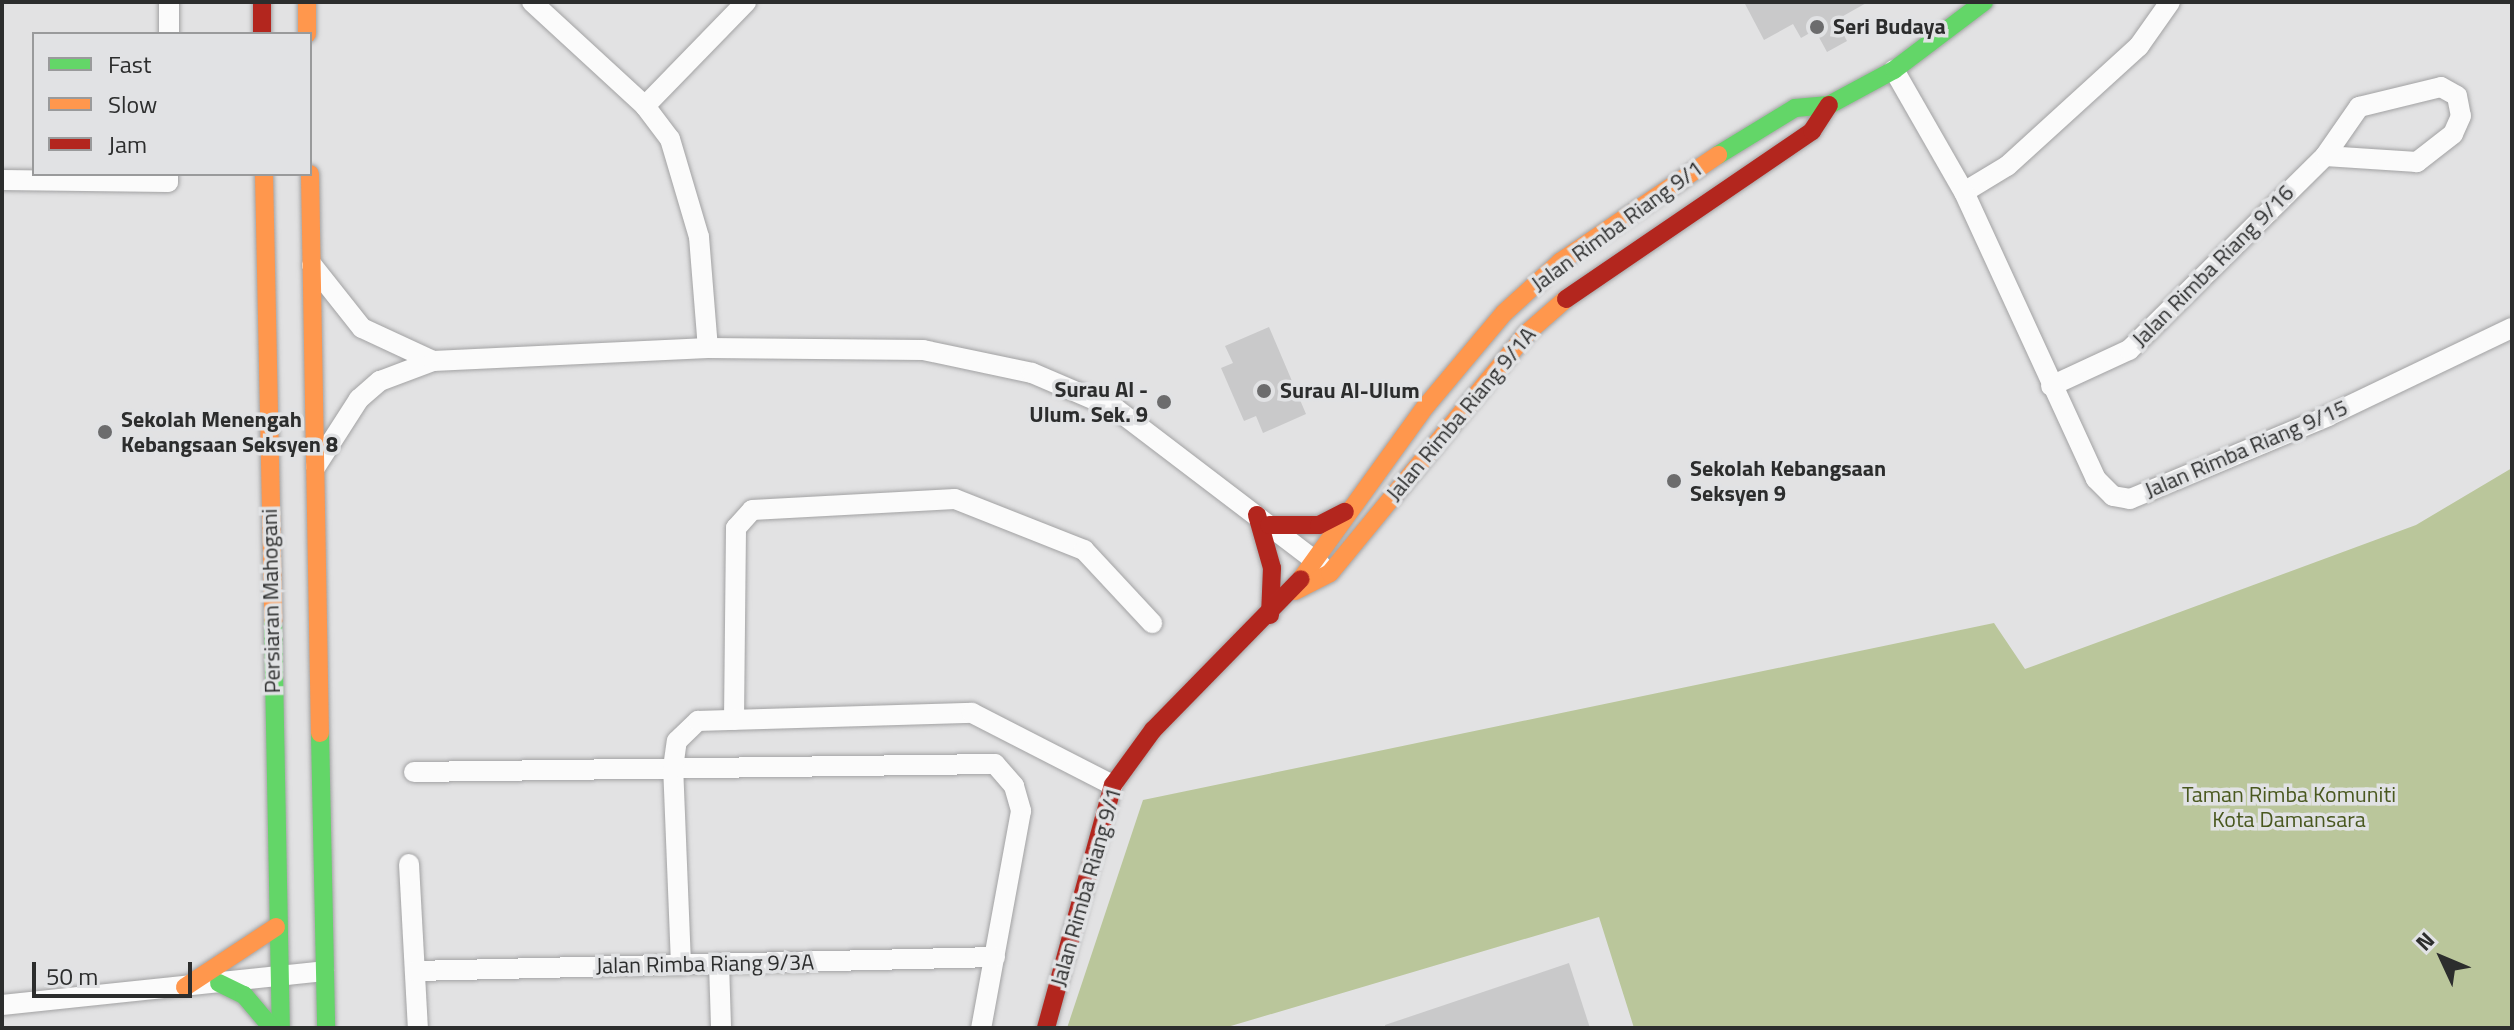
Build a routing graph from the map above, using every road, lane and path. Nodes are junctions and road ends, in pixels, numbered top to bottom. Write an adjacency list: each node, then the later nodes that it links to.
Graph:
1 (169, 2): 8 (street)
2 (262, 2): 9 (street)
3 (307, 2): 10 (street)
4 (532, 2): 13 (street)
5 (746, 2): 13 (street)
6 (1984, 2): 11 (street, Jalan Rimba Riang 9/1)
7 (2170, 2): 20 (street)
8 (169, 32)
9 (262, 32)
10 (307, 32)
11 (1894, 70): 12 (street, Jalan Rimba Riang 9/1); 20 (street, Jalan Rimba Riang 9/15)
12 (1829, 105): 15 (street, Jalan Rimba Riang 9/1); 21 (street, Jalan Rimba Riang 9/1A)
13 (645, 106): 24 (street)
14 (2325, 156): 14 (street, Jalan Rimba Riang 9/16); 26 (street, Jalan Rimba Riang 9/16)
15 (1692, 170): 21 (street); 28 (street, Jalan Rimba Riang 9/1)
16 (264, 176): 40 (street, Persiaran Mahogani)
17 (310, 176): 22 (street)
18 (168, 178): 19 (street)
19 (2, 180)
20 (1964, 192): 26 (street, Jalan Rimba Riang 9/15)
21 (1709, 197): 31 (street, Jalan Rimba Riang 9/1A)
22 (311, 264): 25 (street); 27 (street)
23 (2512, 328): 26 (street, Jalan Rimba Riang 9/15)
24 (708, 348): 25 (street); 29 (street)
25 (433, 361): 27 (street)
26 (2051, 386)
27 (315, 467): 44 (street)
28 (1347, 511): 29 (street); 30 (street, Jalan Rimba Riang 9/1)
29 (1263, 520): 30 (street); 33 (street)
30 (1312, 558): 31 (street); 32 (street, Jalan Rimba Riang 9/1)
31 (1330, 573): 32 (street, Jalan Rimba Riang 9/1A)
32 (1295, 591): 33 (street, Jalan Rimba Riang 9/1)
33 (1270, 615): 38 (street, Jalan Rimba Riang 9/1)
34 (1152, 623): 35 (street)
35 (734, 720): 36 (street); 38 (street)
36 (673, 768): 37 (street); 41 (street); 43 (street)
37 (414, 772)
38 (1113, 785): 56 (street, Jalan Rimba Riang 9/1)
39 (409, 864): 45 (street)
40 (276, 927): 46 (street, Persiaran Mahogani); 48 (street)
41 (995, 957): 42 (street, Jalan Rimba Riang 9/3A); 55 (street)
42 (719, 963): 43 (street, Jalan Rimba Riang 9/3A); 54 (street)
43 (681, 964): 45 (street, Jalan Rimba Riang 9/3A)
44 (324, 971): 46 (street); 52 (street)
45 (415, 971): 53 (street)
46 (279, 977): 47 (street); 51 (street, Persiaran Mahogani)
47 (219, 983): 48 (street); 50 (street)
48 (185, 987): 49 (street)
49 (2, 1005)
50 (272, 1028)
51 (281, 1028)
52 (326, 1028)
53 (418, 1028)
54 (721, 1028)
55 (981, 1028)
56 (1046, 1028)

